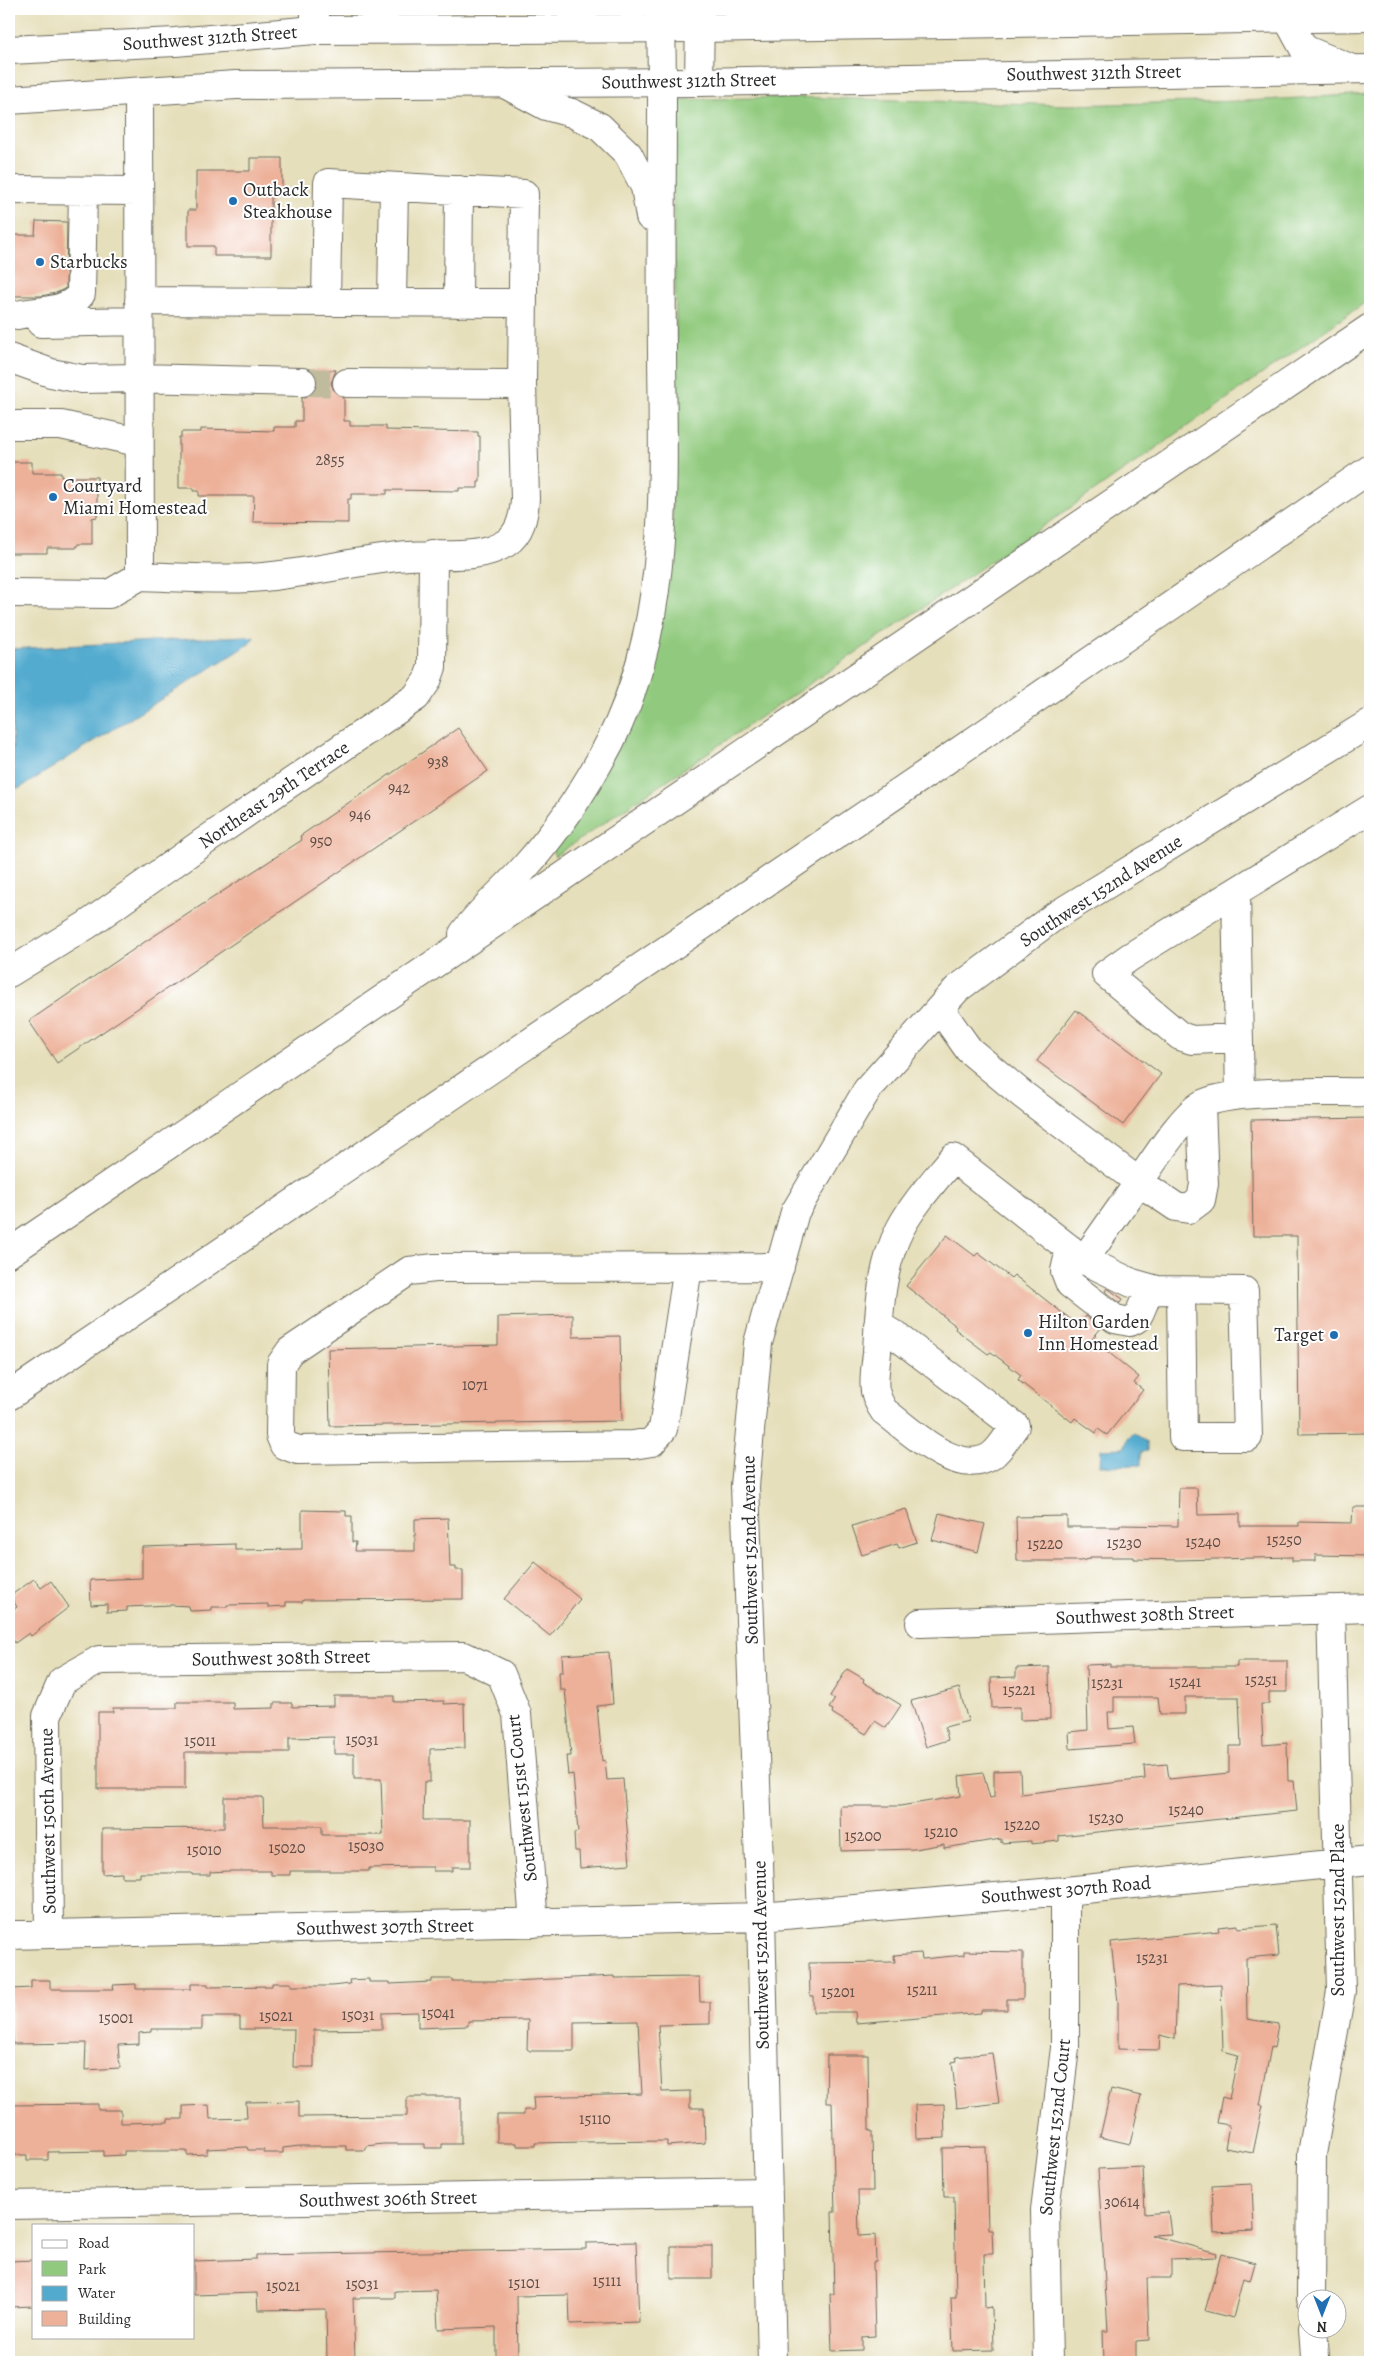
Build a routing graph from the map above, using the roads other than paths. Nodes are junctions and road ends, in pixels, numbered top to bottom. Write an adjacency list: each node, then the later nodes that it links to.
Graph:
1 (1166, 14): 2 (main road, Southwest 312th Street); 6 (main road, Southwest 312th Street)
2 (1220, 14): 3 (main road, Southwest 312th Street)
3 (1289, 14): 4 (main road, Southwest 312th Street); 9 (main road)
4 (1370, 17)
5 (661, 19): 6 (main road, Southwest 312th Street); 7 (main road, Southwest 312th Street); 10 (main road)
6 (700, 19): 11 (main road)
7 (315, 20): 8 (main road, Southwest 312th Street)
8 (9, 50)
9 (1361, 69): 11 (main road, Southwest 312th Street)
10 (662, 82): 11 (main road, Southwest 312th Street); 12 (main road, Southwest 312th Street); 25 (main road)
11 (699, 82)
12 (503, 83): 13 (main road, Southwest 312th Street); 25 (main road)
13 (139, 92): 14 (main road, Southwest 312th Street); 19 (main road)
14 (9, 100)
15 (394, 187): 17 (main road); 20 (main road); 21 (main road)
16 (9, 190): 18 (main road)
17 (459, 190): 22 (main road); 23 (main road)
18 (83, 191): 19 (main road); 26 (main road)
19 (138, 191): 24 (main road)
20 (326, 302): 21 (main road); 24 (main road)
21 (392, 302): 22 (main road)
22 (458, 303): 23 (main road)
23 (523, 303): 32 (main road)
24 (139, 311): 26 (main road); 29 (main road)
25 (662, 314): 42 (main road)
26 (13, 315)
27 (1370, 328): 42 (main road)
28 (11, 361): 29 (main road)
29 (140, 378): 30 (main road); 34 (main road)
30 (302, 382)
31 (347, 383): 32 (main road)
32 (522, 384): 36 (main road)
33 (11, 425): 34 (main road)
34 (138, 442): 37 (main road)
35 (1370, 470): 57 (main road)
36 (433, 554): 37 (main road); 43 (main road, Northeast 29th Terrace)
37 (140, 576): 38 (main road)
38 (9, 593)
39 (1370, 723): 44 (main road, Southwest 152nd Avenue)
40 (1370, 809): 41 (main road)
41 (1236, 892): 45 (main road); 45 (main road)
42 (448, 955): 50 (main road)
43 (9, 973)
44 (940, 1008): 49 (main road); 52 (main road, Southwest 152nd Avenue)
45 (1238, 1038): 47 (main road)
46 (1370, 1092): 47 (main road)
47 (1240, 1095): 48 (main road)
48 (1201, 1105): 49 (main road); 49 (main road)
49 (1139, 1182): 51 (main road)
50 (9, 1253)
51 (1077, 1254): 54 (main road); 54 (main road); 56 (main road)
52 (780, 1267): 53 (main road); 66 (main road, Southwest 152nd Avenue)
53 (688, 1268): 53 (main road)
54 (1150, 1288): 55 (main road)
55 (1181, 1291): 55 (main road)
56 (878, 1325): 56 (main road)
57 (9, 1396)
58 (1370, 1608): 59 (main road, Southwest 308th Street)
59 (1331, 1609): 60 (main road, Southwest 308th Street); 64 (main road, Southwest 152nd Place)
60 (920, 1623)
61 (500, 1674): 62 (main road, Southwest 308th Street); 67 (main road, Southwest 151st Court)
62 (62, 1681): 68 (main road, Southwest 150th Avenue)
63 (1370, 1860): 64 (main road, Southwest 307th Road)
64 (1338, 1863): 65 (main road, Southwest 307th Road); 72 (main road, Southwest 152nd Place)
65 (1065, 1891): 66 (main road, Southwest 307th Road); 76 (main road, Southwest 152nd Court)
66 (761, 1916): 67 (main road, Southwest 307th Street); 70 (main road, Southwest 152nd Avenue)
67 (534, 1924): 68 (main road, Southwest 307th Street)
68 (49, 1934): 69 (main road, Southwest 307th Street)
69 (9, 1935)
70 (767, 2192): 71 (main road, Southwest 306th Street); 75 (main road, Southwest 152nd Avenue)
71 (9, 2205)
72 (1311, 2288)
73 (1314, 2338): 74 (main road)
74 (1315, 2357)
75 (772, 2362)
76 (1048, 2362)

